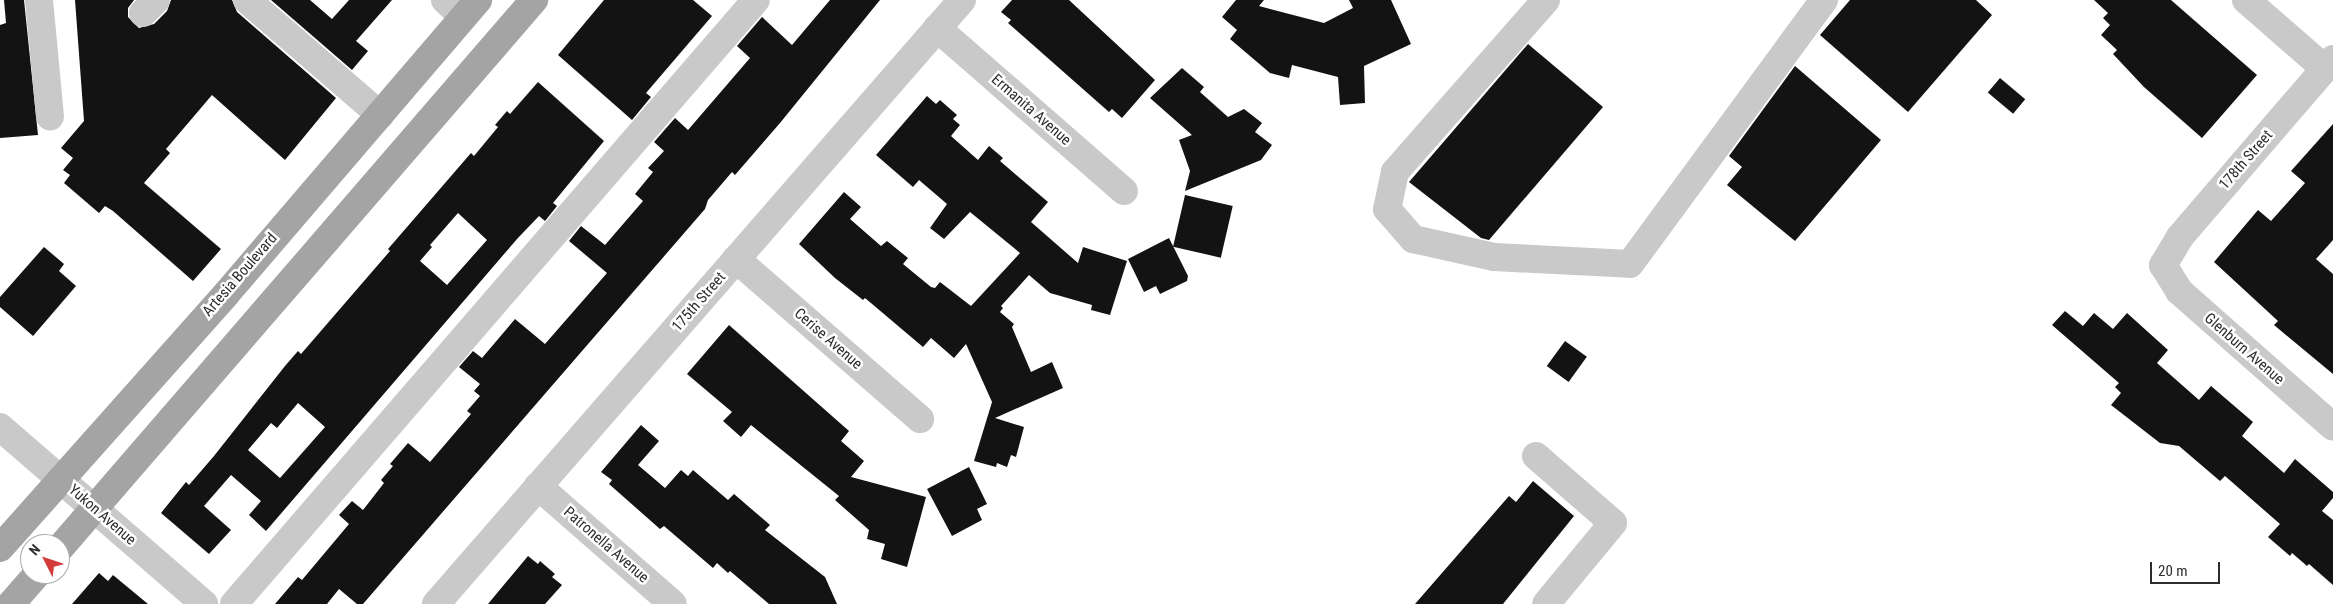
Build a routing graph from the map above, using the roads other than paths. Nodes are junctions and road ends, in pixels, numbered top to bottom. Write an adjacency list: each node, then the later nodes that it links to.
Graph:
1 (39, 0): 13 (street)
2 (248, 0): 12 (street)
3 (534, 0): 23 (main road)
4 (756, 0): 29 (street)
5 (962, 0): 10 (street, 175th Street)
6 (1546, 0): 7 (street)
7 (1824, 0)
8 (2246, 0): 11 (street)
9 (462, 6): 12 (main road, Artesia Boulevard)
10 (937, 28): 14 (street, Ermanita Avenue); 15 (street, 175th Street)
11 (2329, 64): 16 (street, 178th Street)
12 (380, 114): 21 (main road, Artesia Boulevard)
13 (50, 116)
14 (1124, 191)
15 (736, 259): 17 (street, Cerise Avenue); 22 (street, 175th Street)
16 (2163, 265): 19 (street, Glenburn Avenue)
17 (920, 420)
18 (0, 426): 21 (street, Yukon Avenue)
19 (2333, 427)
20 (1536, 456): 32 (street)
21 (60, 478): 23 (street, Yukon Avenue); 25 (main road, Artesia Boulevard)
22 (538, 486): 30 (street, 175th Street); 31 (street, Patronella Avenue)
23 (95, 509): 24 (main road); 27 (street, Yukon Avenue)
24 (70, 537)
25 (0, 548)
26 (28, 584): 28 (main road)
27 (192, 600)
28 (11, 604)
29 (234, 604)
30 (436, 604)
31 (673, 604)
32 (1546, 604)

